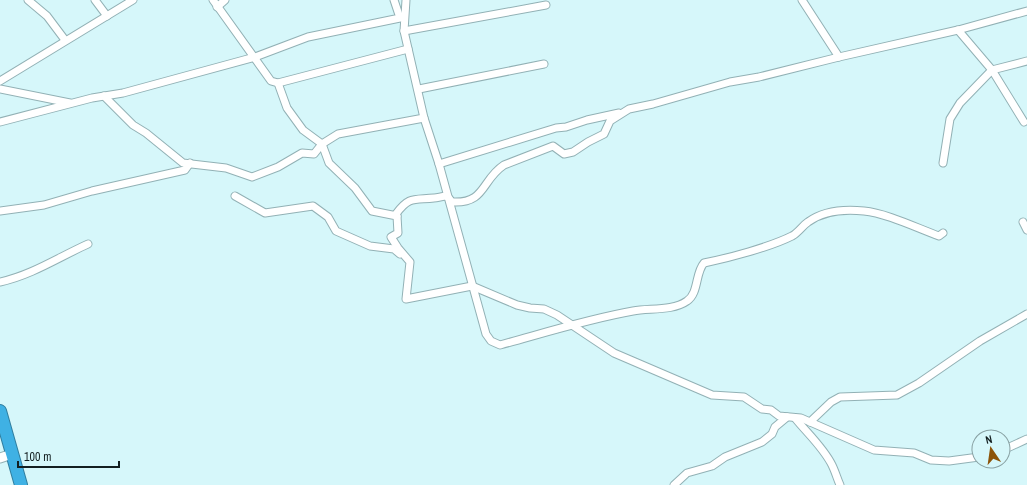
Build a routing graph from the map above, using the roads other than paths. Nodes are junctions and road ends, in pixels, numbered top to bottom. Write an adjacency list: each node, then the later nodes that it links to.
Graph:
1 (28, 0): 15 (street)
2 (95, 0): 12 (street)
3 (133, 0): 12 (street)
4 (213, 0): 10 (street)
5 (225, 0): 10 (street)
6 (394, 0): 17 (street)
7 (406, 0): 14 (street)
8 (802, 0): 18 (street)
9 (546, 5): 14 (street)
10 (217, 7): 17 (street)
11 (1027, 10): 13 (street)
12 (107, 16): 15 (street)
13 (958, 30): 18 (street); 21 (street)
14 (404, 31): 16 (street)
15 (66, 40): 22 (street)
16 (408, 49): 23 (street); 25 (street)
17 (255, 57): 23 (street); 26 (street)
18 (839, 57): 28 (street)
19 (1027, 61): 21 (street)
20 (544, 64): 25 (street)
21 (992, 70): 31 (street); 35 (street)
22 (0, 81)
23 (278, 83): 32 (street)
24 (0, 89): 27 (street)
25 (419, 89): 29 (street)
26 (104, 96): 27 (street); 33 (street)
27 (73, 103): 30 (street)
28 (620, 113): 34 (street); 37 (street)
29 (424, 118): 32 (street); 34 (street)
30 (0, 122)
31 (1024, 122)
32 (322, 144): 33 (street); 39 (street)
33 (190, 164): 38 (street)
34 (439, 164): 37 (street)
35 (944, 164)
36 (235, 196): 44 (street)
37 (447, 196): 39 (street); 46 (street)
38 (0, 211)
39 (397, 216): 44 (street)
40 (1023, 222): 41 (street)
41 (1027, 230)
42 (943, 233): 48 (street)
43 (88, 244): 45 (street)
44 (406, 259): 46 (street)
45 (0, 282)
46 (472, 286): 48 (street); 48 (street)
47 (1027, 314): 52 (street)
48 (572, 325): 50 (street)
49 (0, 411): 55 (highway)
50 (787, 417): 51 (street); 59 (street)
51 (795, 418): 52 (street); 60 (street)
52 (810, 422): 57 (street)
53 (1027, 439): 54 (street)
54 (1011, 446)
55 (12, 454): 56 (street); 58 (highway)
56 (0, 458)
57 (971, 458)
58 (21, 485)
59 (674, 485)
60 (840, 485)

